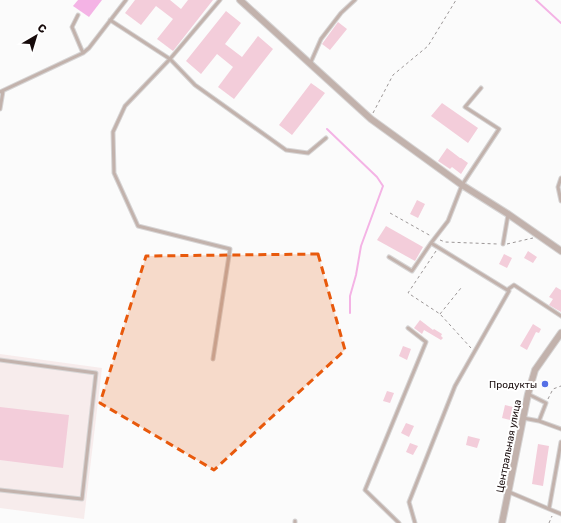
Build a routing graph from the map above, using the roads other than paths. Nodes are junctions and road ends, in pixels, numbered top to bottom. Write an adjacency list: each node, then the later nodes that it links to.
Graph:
1 (126, 0): 6 (lane)
2 (220, 0): 8 (lane)
3 (240, 0): 9 (street)
4 (355, 0): 9 (lane)
5 (78, 15): 7 (lane)
6 (110, 20): 7 (lane); 8 (lane)
7 (83, 53): 11 (lane)
8 (170, 59): 13 (lane); 26 (lane)
9 (310, 64): 15 (street)
10 (481, 88): 15 (lane)
11 (2, 92): 12 (lane)
12 (0, 109)
13 (326, 138)
14 (561, 178): 16 (lane)
15 (462, 184): 17 (street); 18 (lane)
16 (561, 201)
17 (508, 214): 19 (lane); 20 (street)
18 (431, 243): 21 (lane); 22 (lane)
19 (503, 244)
20 (561, 251)
21 (389, 257)
22 (507, 290): 23 (lane); 40 (lane)
23 (561, 316)
24 (408, 328): 39 (lane)
25 (561, 333): 28 (street, Центральная улица)
26 (213, 359)
27 (0, 360): 35 (lane)
28 (528, 394): 29 (street, Центральная улица); 30 (lane)
29 (523, 418): 30 (lane); 36 (street, Центральная улица)
30 (539, 421): 31 (lane)
31 (561, 429)
32 (561, 442): 33 (lane)
33 (556, 466): 34 (lane); 37 (lane)
34 (561, 467)
35 (0, 490)
36 (509, 492): 37 (lane); 41 (street, Центральная улица)
37 (549, 509): 38 (lane)
38 (561, 514)
39 (399, 523)
40 (415, 523)
41 (502, 523)

